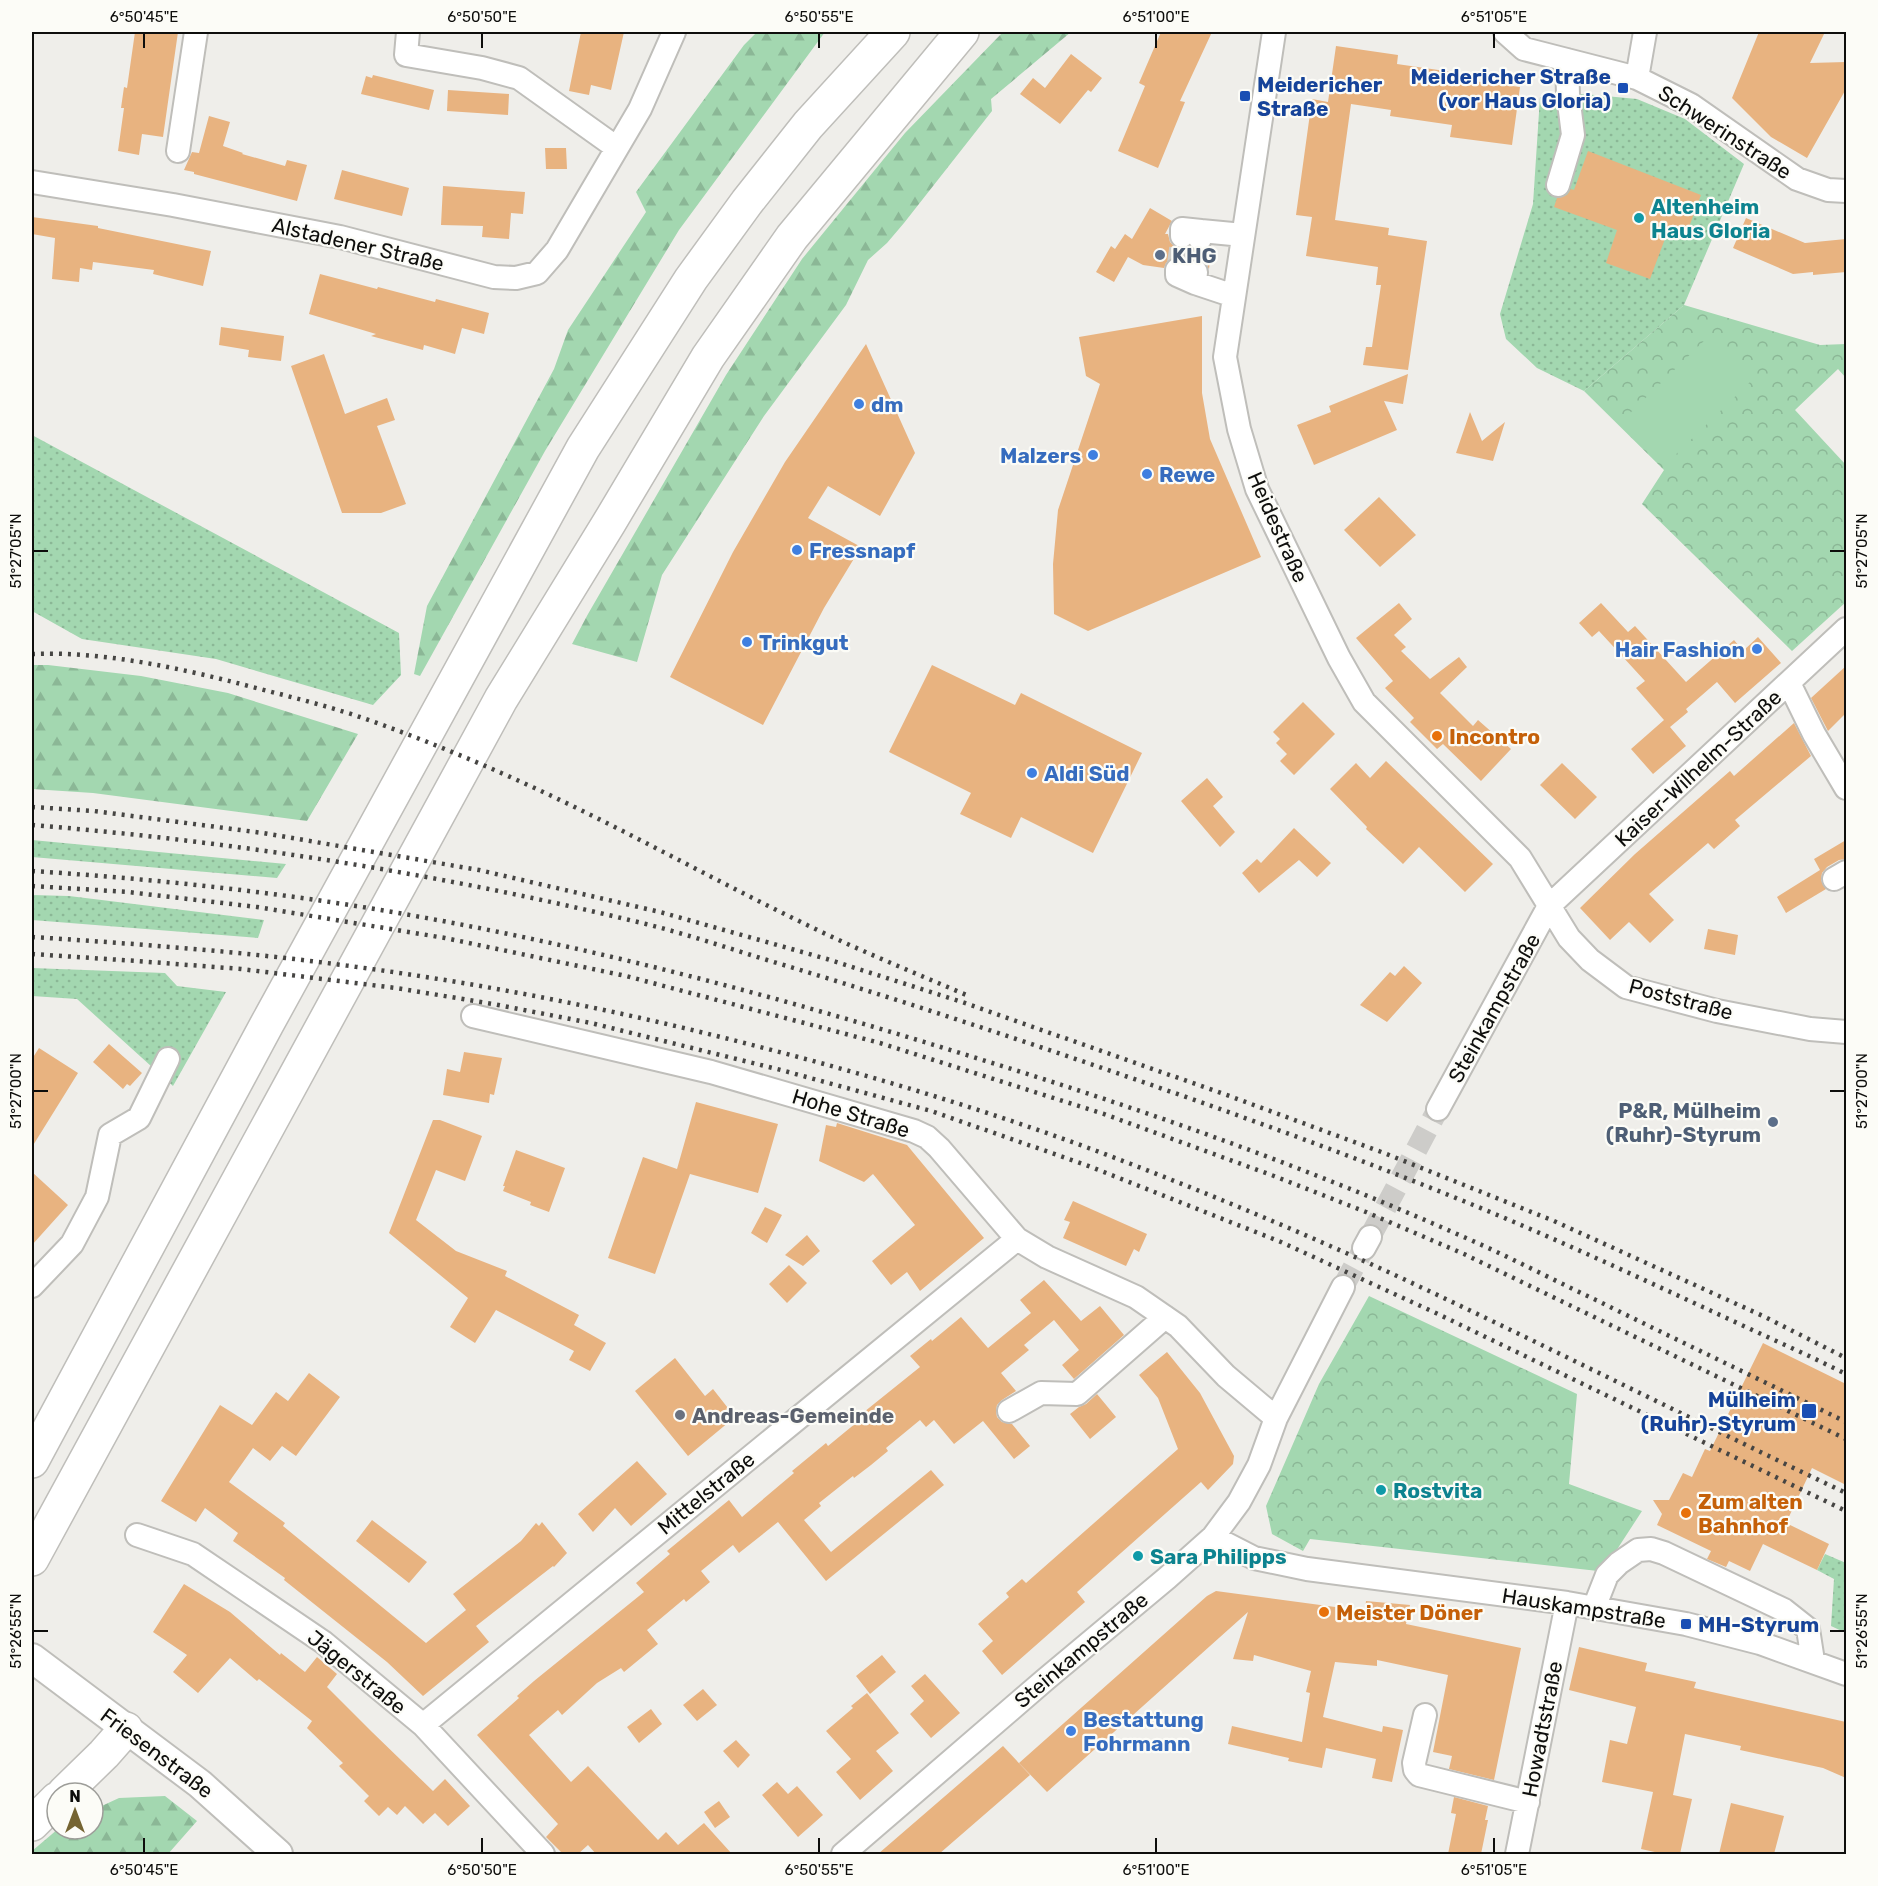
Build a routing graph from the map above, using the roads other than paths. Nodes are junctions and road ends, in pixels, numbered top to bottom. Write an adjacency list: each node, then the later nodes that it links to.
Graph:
1 (196, 32): 12 (street)
2 (408, 32): 11 (street)
3 (674, 32): 11 (street, Alstadener Straße)
4 (893, 32): 34 (highway)
5 (962, 32): 37 (highway)
6 (1274, 32): 17 (street, Heidestraße)
7 (1505, 32): 9 (street, Schwerinstraße)
8 (1645, 32): 10 (street)
9 (1568, 60): 10 (street, Schwerinstraße); 14 (street)
10 (1637, 78): 15 (street, Schwerinstraße)
11 (617, 148): 13 (street, Alstadener Straße)
12 (178, 152)
13 (32, 182)
14 (1558, 185)
15 (1846, 191)
16 (1194, 235): 17 (street)
17 (1243, 236): 19 (street, Heidestraße)
18 (1189, 275): 19 (street)
19 (1234, 296): 23 (street, Heidestraße)
20 (1846, 629): 21 (street, Kaiser-Wilhelm-Straße)
21 (1789, 682): 22 (street); 23 (street, Kaiser-Wilhelm-Straße)
22 (1846, 788)
23 (1550, 906): 25 (street, Poststraße); 27 (street, Steinkampstraße)
24 (473, 1017): 28 (street, Hohe Straße)
25 (1846, 1032)
26 (168, 1059): 29 (street)
27 (1438, 1109)
28 (1017, 1239): 31 (street, Hohe Straße); 44 (street, Mittelstraße)
29 (32, 1286)
30 (1344, 1287): 33 (street, Steinkampstraße)
31 (1165, 1317): 32 (street); 33 (street, Hohe Straße)
32 (1010, 1411)
33 (1276, 1418): 36 (street, Steinkampstraße)
34 (32, 1461)
35 (137, 1535): 44 (street, Jägerstraße)
36 (1213, 1537): 38 (street, Hauskampstraße); 52 (street, Steinkampstraße)
37 (32, 1558)
38 (1568, 1603): 39 (street, Hauskampstraße); 47 (street, Howadtstraße)
39 (1594, 1608): 41 (street, Hauskampstraße); 41 (street)
40 (32, 1658): 45 (main road, Friesenstraße)
41 (1813, 1661): 42 (street, Hauskampstraße)
42 (1846, 1674)
43 (1425, 1715): 47 (street)
44 (423, 1725): 51 (street, Jägerstraße)
45 (126, 1729): 46 (highway); 50 (main road, Friesenstraße)
46 (76, 1781)
47 (1528, 1802): 53 (street, Howadtstraße)
48 (45, 1812): 49 (highway)
49 (32, 1824)
50 (278, 1854)
51 (543, 1854)
52 (843, 1854)
53 (1517, 1854)

